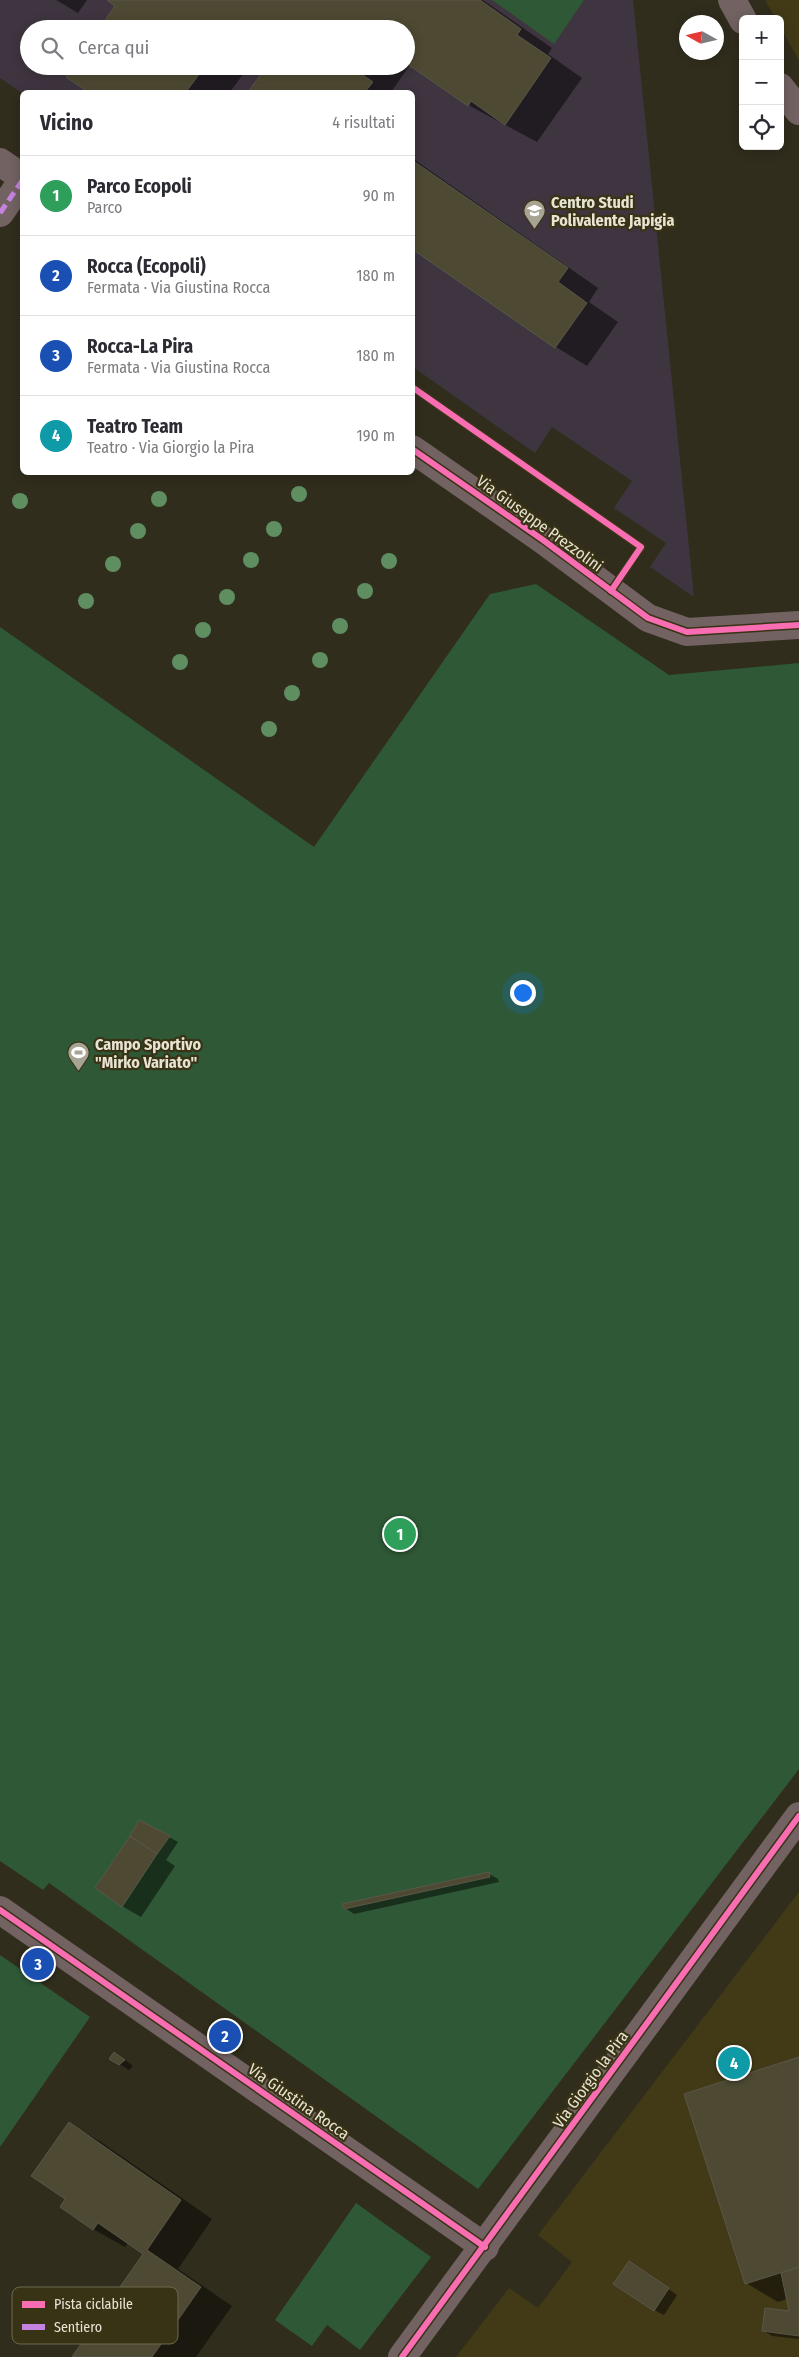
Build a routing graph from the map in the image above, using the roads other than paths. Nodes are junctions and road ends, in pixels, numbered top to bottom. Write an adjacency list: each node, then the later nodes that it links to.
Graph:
1 (732, 0): 2 (street)
2 (740, 15)
3 (784, 92): 4 (street)
4 (799, 111)
5 (0, 162): 6 (street)
6 (20, 177)
7 (20, 182): 8 (street)
8 (0, 214)
9 (415, 451): 10 (street, Via Giuseppe Prezzolini)
10 (799, 625)
11 (799, 1816): 13 (street, Via Giorgio la Pira)
12 (0, 1910): 13 (street, Via Giustina Rocca)
13 (485, 2247): 14 (street, Via Giorgio la Pira)
14 (402, 2357)

